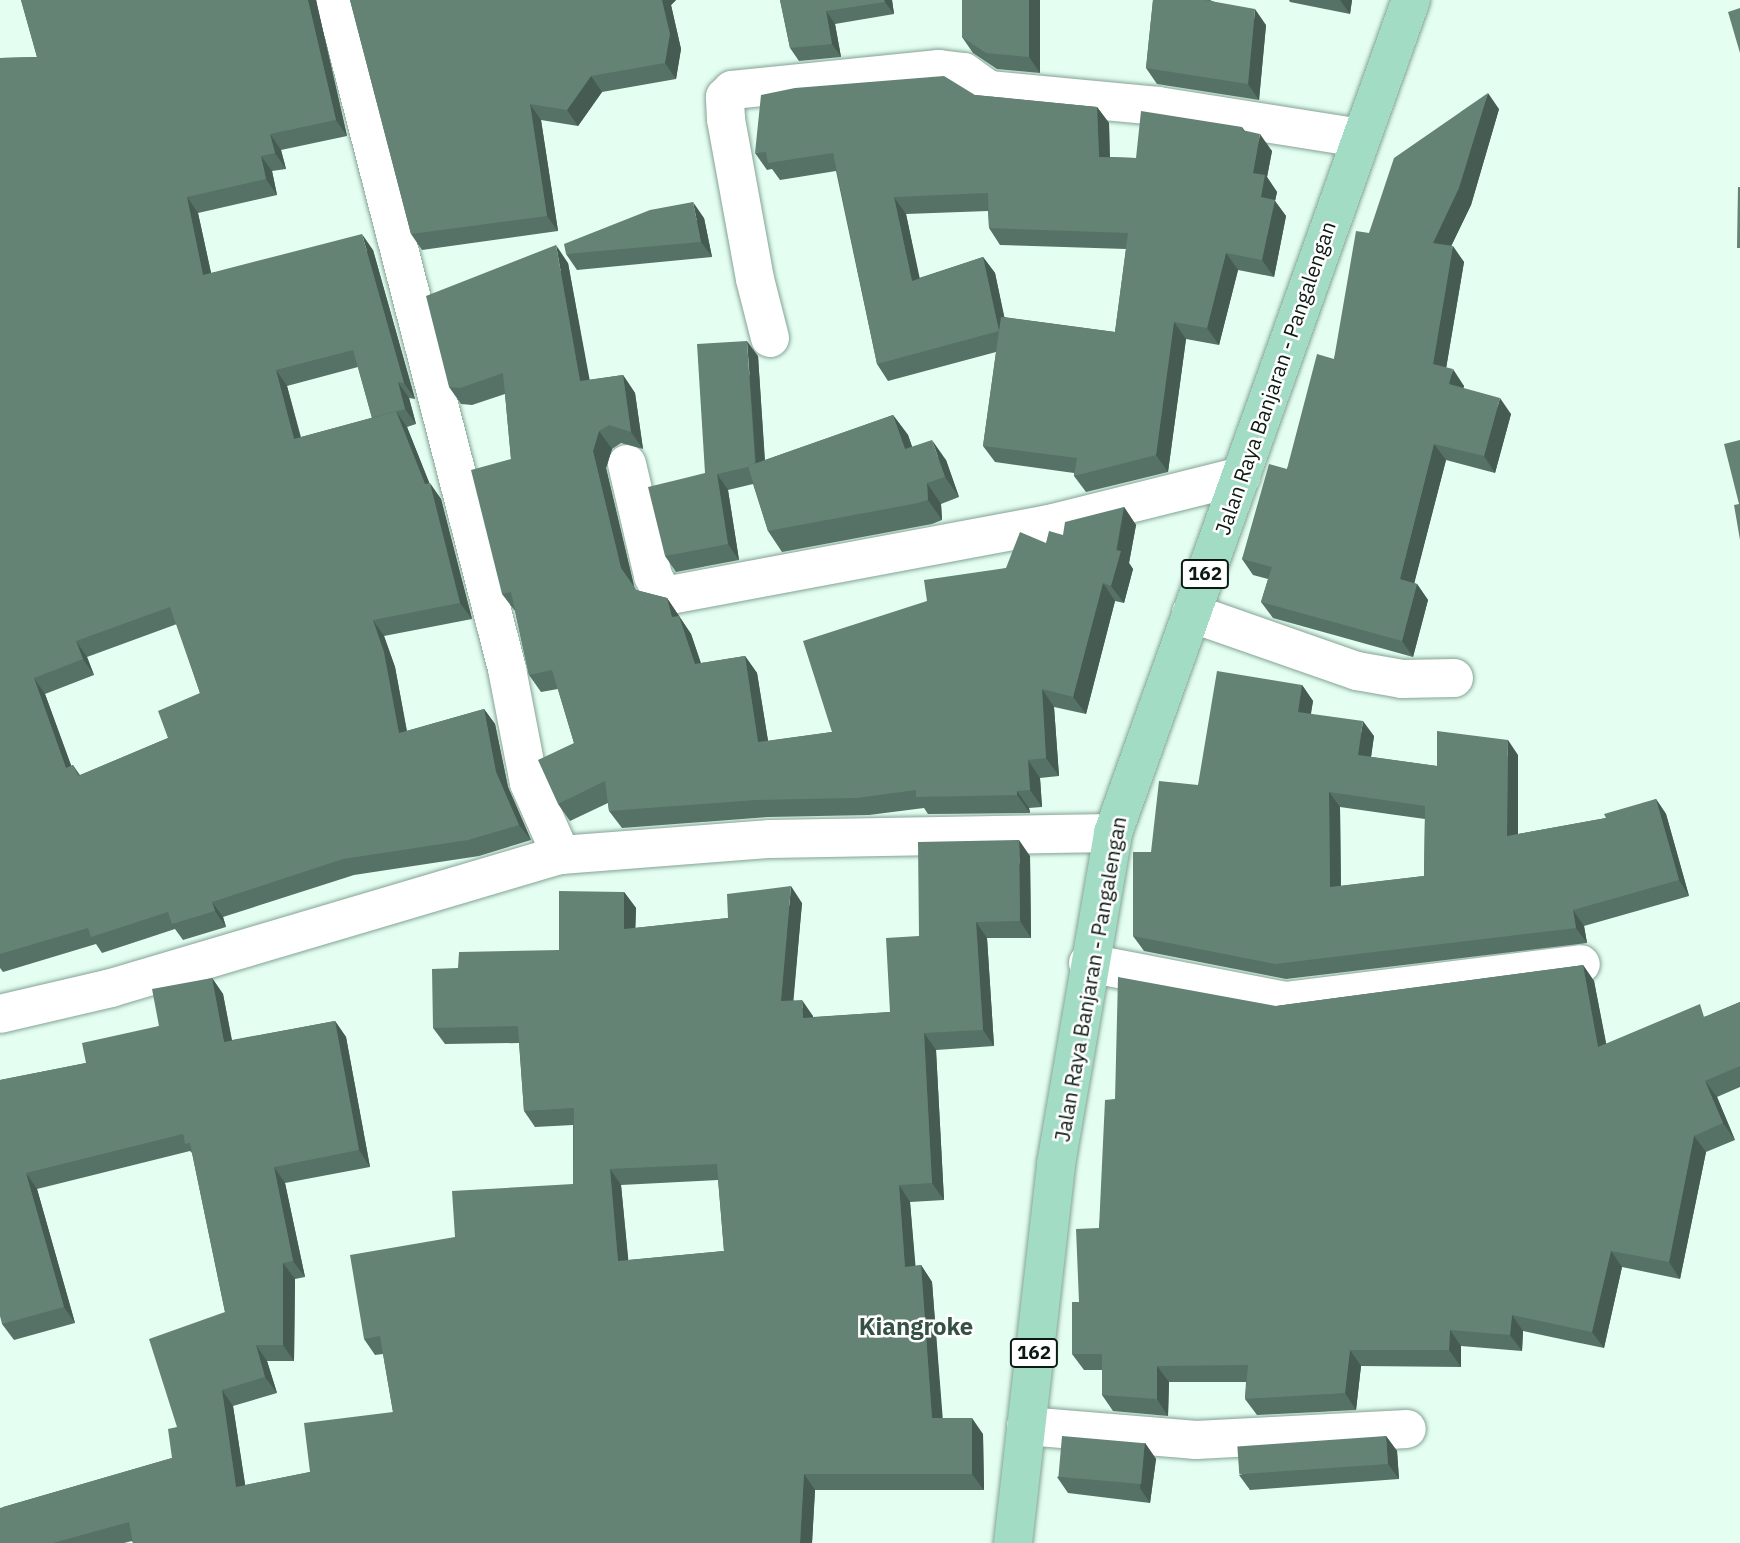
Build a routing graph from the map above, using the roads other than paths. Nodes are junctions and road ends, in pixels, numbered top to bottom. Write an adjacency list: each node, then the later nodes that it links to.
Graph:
1 (335, 0): 10 (street)
2 (1411, 0): 3 (main road, Jalan Raya Banjaran - Pangalengan / 162)
3 (1359, 138): 4 (street); 6 (main road, Jalan Raya Banjaran - Pangalengan / 162)
4 (770, 338)
5 (627, 464): 6 (street)
6 (1241, 476): 7 (main road, Jalan Raya Banjaran - Pangalengan / 162)
7 (1191, 613): 8 (street); 9 (main road, Jalan Raya Banjaran - Pangalengan / 162)
8 (1454, 678)
9 (1113, 833): 10 (street); 11 (main road, Jalan Raya Banjaran - Pangalengan / 162)
10 (561, 855): 13 (street)
11 (1088, 963): 12 (street); 14 (main road, Jalan Raya Banjaran - Pangalengan / 162)
12 (1581, 964)
13 (0, 1014)
14 (1026, 1426): 15 (street); 16 (main road, Jalan Raya Banjaran - Pangalengan / 162)
15 (1407, 1429)
16 (1013, 1543)

